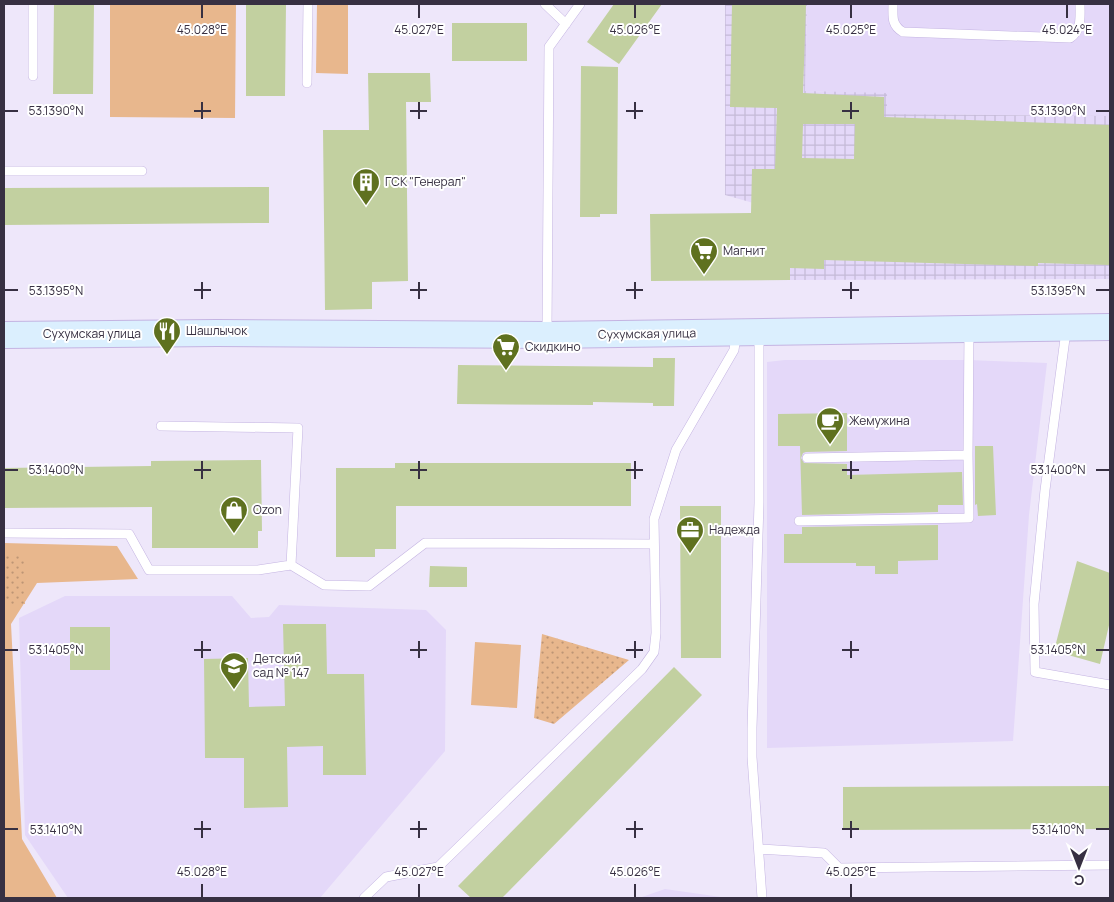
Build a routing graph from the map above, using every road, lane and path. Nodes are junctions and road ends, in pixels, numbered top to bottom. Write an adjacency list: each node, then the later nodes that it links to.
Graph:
1 (33, 4): 8 (lane)
2 (308, 4): 9 (lane)
3 (545, 4): 7 (lane)
4 (580, 4): 7 (lane)
5 (893, 4): 6 (lane)
6 (1080, 4)
7 (566, 24): 17 (lane)
8 (33, 76)
9 (308, 83)
10 (4, 171): 11 (lane)
11 (142, 171)
12 (1110, 327): 13 (main road, Сухумская улица)
13 (1067, 328): 14 (main road, Сухумская улица); 25 (lane)
14 (969, 330): 15 (main road, Сухумская улица); 19 (lane)
15 (748, 333): 17 (main road, Сухумская улица); 23 (lane); 26 (lane)
16 (4, 335): 17 (main road, Сухумская улица)
17 (547, 335)
18 (161, 426): 24 (lane)
19 (968, 455): 20 (lane); 21 (lane)
20 (807, 458)
21 (799, 521)
22 (4, 533): 24 (lane)
23 (654, 544): 24 (lane); 28 (lane)
24 (292, 565)
25 (1110, 684)
26 (760, 849): 27 (lane); 29 (lane)
27 (1110, 865)
28 (364, 898)
29 (762, 898)

